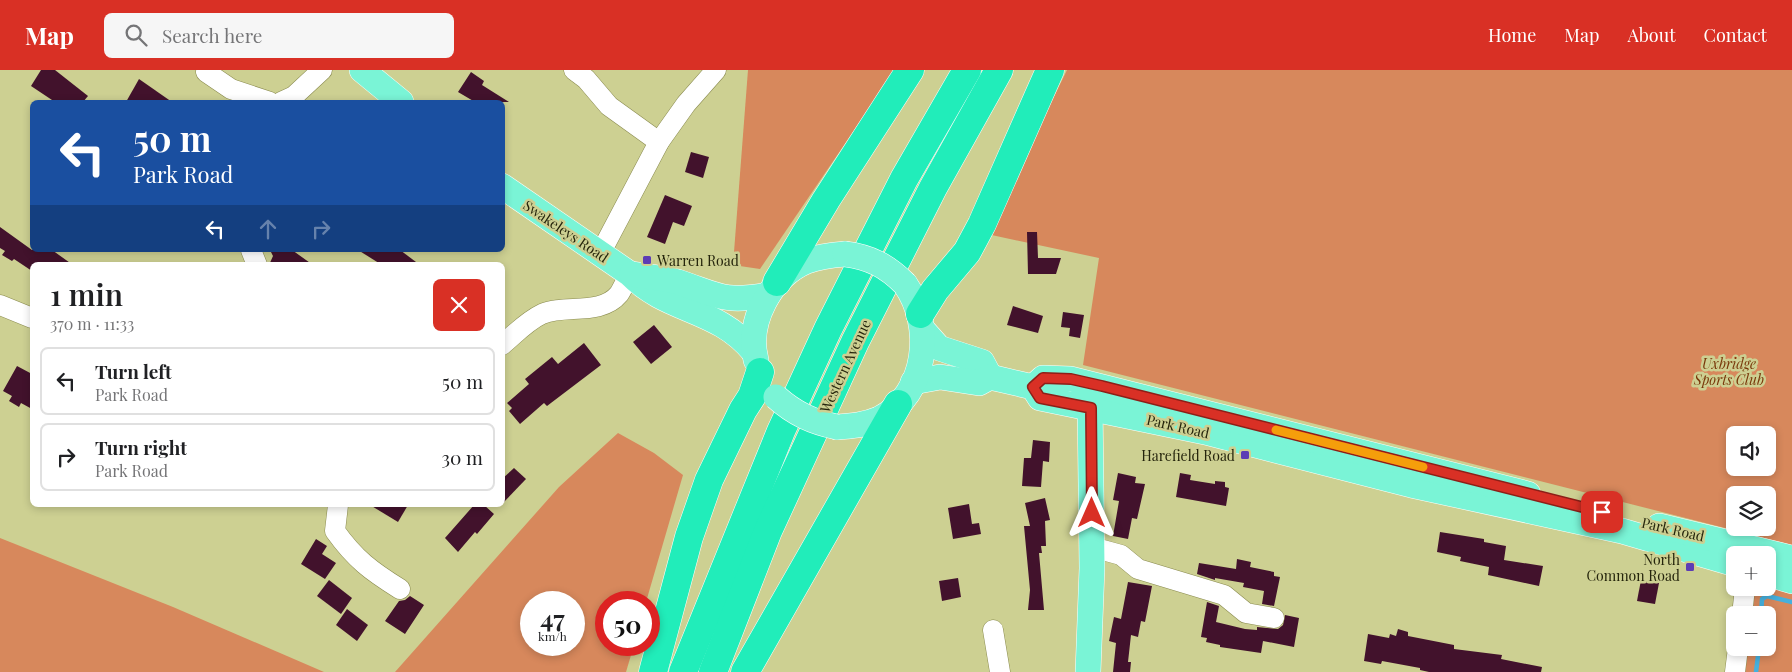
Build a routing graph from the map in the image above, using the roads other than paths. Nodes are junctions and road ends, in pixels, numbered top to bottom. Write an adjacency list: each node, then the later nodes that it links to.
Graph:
1 (322, 70): 11 (street)
2 (362, 70): 12 (main road)
3 (574, 70): 13 (street)
4 (716, 70): 13 (street)
5 (910, 70): 17 (highway)
6 (967, 70): 39 (highway)
7 (999, 70): 40 (highway, Western Avenue)
8 (1050, 70): 20 (highway)
9 (206, 72): 10 (street)
10 (264, 100)
11 (285, 100)
12 (399, 100)
13 (658, 142): 15 (street)
14 (505, 188): 15 (main road, Swakeleys Road)
15 (600, 254): 16 (main road, Swakeleys Road)
16 (630, 274): 17 (main road, Swakeleys Road); 21 (street); 22 (main road, Swakeleys Road)
17 (773, 289): 20 (main road, bridge); 22 (main road)
18 (0, 305): 19 (street)
19 (30, 317)
20 (921, 322): 23 (main road); 24 (main road)
21 (505, 342)
22 (757, 362): 26 (main road, bridge); 38 (highway)
23 (990, 377): 24 (main road, Park Road); 25 (main road, Park Road)
24 (913, 382): 26 (main road)
25 (1041, 383): 27 (main road, Park Road); 30 (main road, Park Road)
26 (898, 404): 41 (highway)
27 (1091, 408): 29 (main road); 31 (main road, Park Road)
28 (338, 507): 34 (street)
29 (1092, 547): 35 (street); 43 (main road)
30 (1792, 558)
31 (1726, 561)
32 (1776, 576): 33 (main road)
33 (1792, 581)
34 (400, 589)
35 (1274, 618)
36 (992, 630): 42 (street)
37 (1737, 656): 44 (street)
38 (653, 672)
39 (683, 672)
40 (713, 672)
41 (745, 672)
42 (1000, 672)
43 (1088, 672)
44 (1735, 672)

